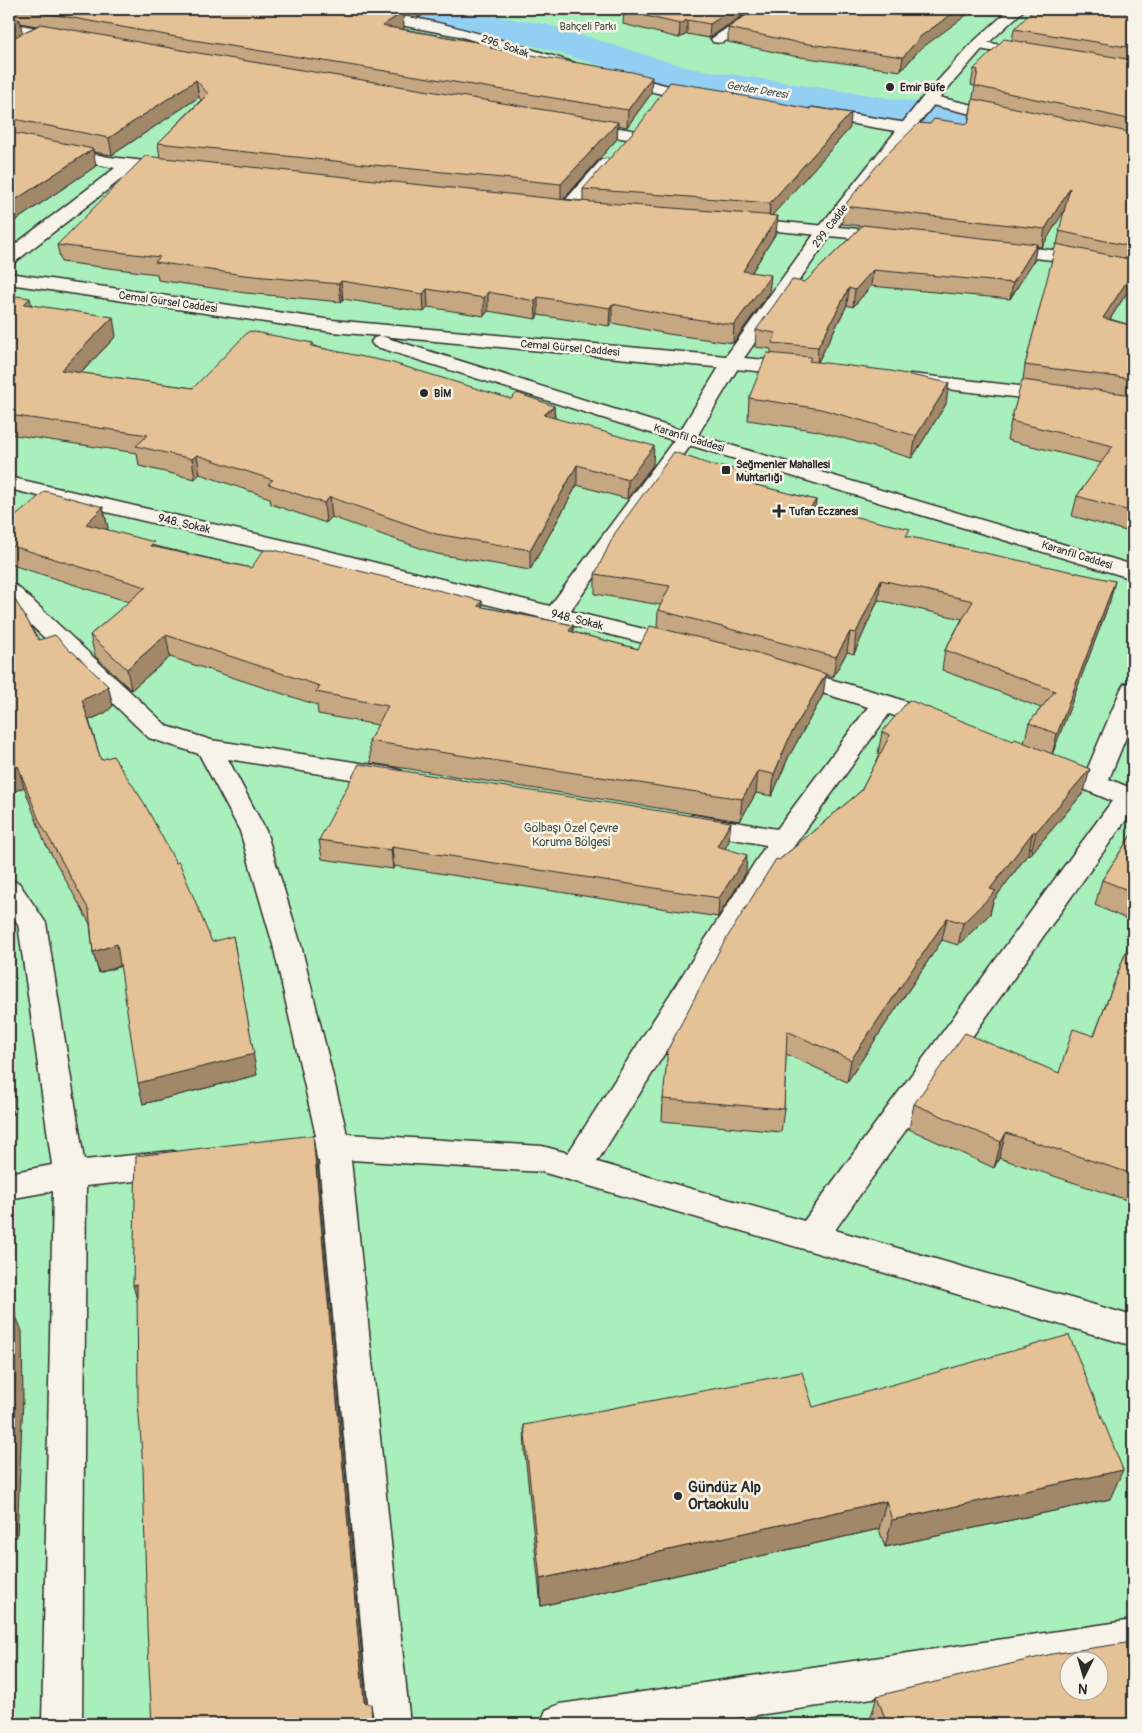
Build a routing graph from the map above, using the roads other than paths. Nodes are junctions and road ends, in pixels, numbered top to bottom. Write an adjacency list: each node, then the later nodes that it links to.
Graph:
1 (309, 9): 11 (street, 296. Sokak)
2 (795, 9): 6 (street)
3 (1018, 9): 9 (street, 299. Cadde)
4 (9, 27): 5 (street)
5 (42, 33): 7 (street); 8 (street)
6 (718, 39)
7 (80, 40)
8 (26, 42)
9 (978, 45): 10 (street); 16 (street, 299. Cadde)
10 (1046, 56)
11 (586, 70)
12 (602, 74): 13 (street)
13 (665, 90): 14 (street); 15 (street)
14 (713, 97)
15 (654, 105)
16 (925, 105): 19 (street); 21 (street, 299. Cadde)
17 (800, 111): 21 (street)
18 (643, 120): 22 (street)
19 (1026, 121)
20 (564, 124): 22 (street)
21 (908, 127): 30 (street, 299. Cadde)
22 (632, 135): 27 (street)
23 (9, 141): 24 (street)
24 (129, 165): 25 (street); 33 (street)
25 (188, 171)
26 (546, 208): 27 (street)
27 (566, 210): 28 (street)
28 (586, 211)
29 (720, 222): 30 (street)
30 (826, 230): 31 (street); 37 (street, 299. Cadde)
31 (904, 238)
32 (982, 247): 34 (street)
33 (9, 258)
34 (1133, 272)
35 (9, 279): 36 (street, Cemal Gürsel Caddesi)
36 (332, 326): 37 (street, Cemal Gürsel Caddesi); 41 (street, Karanfil Caddesi)
37 (731, 363): 38 (street, Cemal Gürsel Caddesi); 41 (street, 299. Cadde)
38 (818, 371)
39 (896, 379): 40 (street)
40 (1078, 399)
41 (686, 438): 43 (street, Karanfil Caddesi); 45 (street, 299. Cadde)
42 (9, 483): 45 (street, 948. Sokak)
43 (1133, 572)
44 (9, 591): 51 (street)
45 (556, 614): 46 (street, 948. Sokak)
46 (697, 650)
47 (772, 670): 49 (street)
48 (1133, 689): 54 (street)
49 (884, 703): 50 (street); 57 (street)
50 (955, 729)
51 (209, 748): 53 (street); 59 (street)
52 (1034, 759): 54 (street)
53 (414, 780)
54 (1095, 783): 55 (street)
55 (1131, 798): 65 (street)
56 (667, 820): 57 (street)
57 (784, 839): 62 (street)
58 (9, 890): 63 (street)
59 (334, 1146): 60 (street); 62 (street); 69 (street)
60 (285, 1152)
61 (197, 1161): 63 (street)
62 (575, 1169): 65 (street)
63 (70, 1175): 64 (street); 68 (street)
64 (9, 1186)
65 (811, 1237): 66 (street)
66 (1133, 1331)
67 (1133, 1640): 70 (street)
68 (62, 1724)
69 (390, 1724)
70 (560, 1724)

